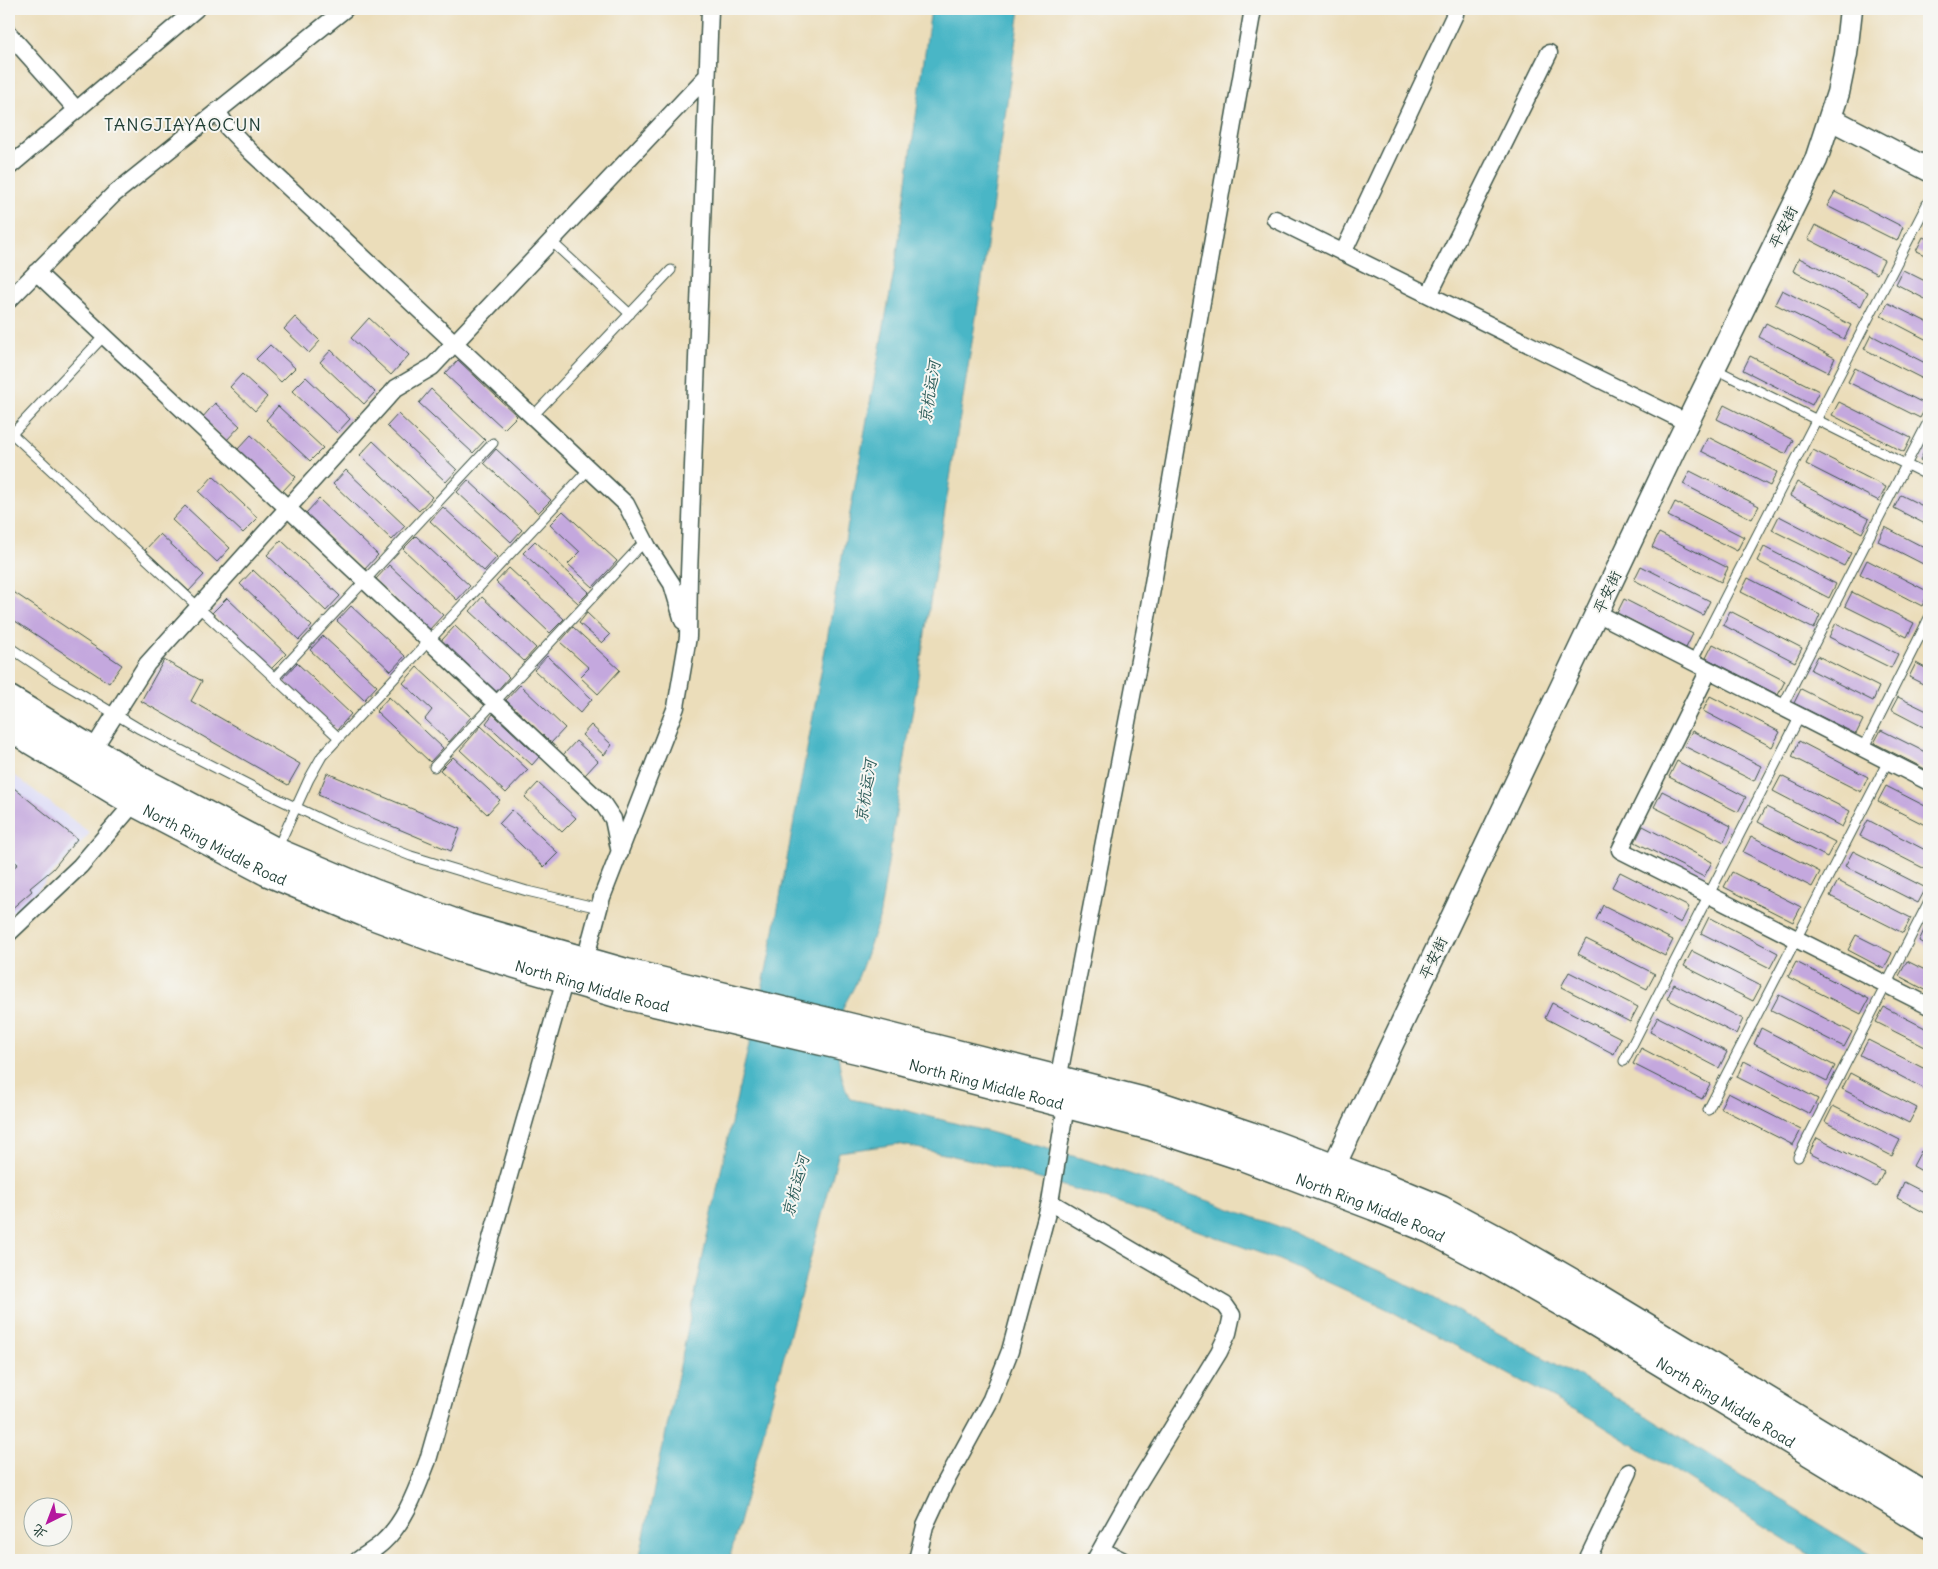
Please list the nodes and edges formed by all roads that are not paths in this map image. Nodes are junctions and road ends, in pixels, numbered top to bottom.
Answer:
1 (196, 9) edge
2 (344, 9) edge
3 (710, 9) edge
4 (1254, 9) edge
5 (1851, 9) edge
6 (1454, 14) dead end
7 (9, 34) edge
8 (1549, 53) dead end
9 (706, 77) junction
10 (76, 110) junction
11 (217, 111) junction
12 (1831, 119) junction
13 (9, 167) edge
14 (1929, 170) edge
15 (1929, 200) edge
16 (1275, 219) dead end
17 (551, 242) junction
18 (1342, 252) junction
19 (671, 270) dead end
20 (36, 272) junction
21 (1429, 295) junction
22 (9, 300) edge
23 (630, 314) junction
24 (104, 336) junction
25 (455, 343) junction
26 (1714, 368) junction
27 (533, 416) junction
28 (1816, 420) junction
29 (1929, 420) edge
30 (1688, 422) junction
31 (10, 434) edge
32 (493, 442) dead end
33 (1906, 465) junction
34 (589, 469) junction
35 (1929, 476) edge
36 (288, 508) junction
37 (645, 541) junction
38 (365, 580) junction
39 (198, 608) junction
40 (1597, 613) junction
41 (1929, 618) edge
42 (688, 637) junction
43 (429, 640) junction
44 (9, 647) edge
45 (1692, 662) junction
46 (1709, 670) junction
47 (274, 678) junction
48 (9, 699) edge
49 (495, 702) junction
50 (1782, 707) junction
51 (115, 714) junction
52 (1800, 716) junction
53 (9, 726) edge
54 (338, 738) junction
55 (1863, 749) junction
56 (92, 751) junction
57 (1888, 761) junction
58 (434, 767) dead end
59 (1929, 782) edge
60 (134, 803) junction
61 (296, 808) junction
62 (276, 851) junction
63 (620, 853) junction
64 (1709, 894) junction
65 (1929, 901) edge
66 (599, 908) junction
67 (9, 933) edge
68 (1796, 939) junction
69 (585, 960) junction
70 (565, 979) junction
71 (1886, 984) junction
72 (1929, 1006) edge
73 (725, 1007) junction
74 (869, 1042) junction
75 (1624, 1062) dead end
76 (1058, 1080) junction
77 (1066, 1106) junction
78 (1708, 1110) dead end
79 (1798, 1157) dead end
80 (1334, 1166) junction
81 (1050, 1202) junction
82 (1629, 1472) dead end
83 (1929, 1498) edge
84 (1929, 1525) edge
85 (1098, 1555) edge
86 (358, 1560) edge
87 (917, 1560) edge
88 (1122, 1560) edge
89 (1587, 1560) edge

1 - 10 street
2 - 11 street
3 - 9 street
4 - 76 street
5 - 12 street, 平安街
6 - 18 street
7 - 10 street
8 - 21 street
9 - 17 street
9 - 42 street
10 - 13 street
11 - 20 street
11 - 25 street
12 - 14 street
12 - 26 street, 平安街
15 - 28 lane
16 - 18 street
17 - 23 lane
17 - 25 street
18 - 21 street
19 - 23 lane
20 - 22 street
20 - 24 street
21 - 30 street
23 - 27 lane
24 - 31 lane
24 - 36 street
25 - 27 street
25 - 36 street
26 - 28 lane
26 - 30 street, 平安街
27 - 34 street
28 - 33 lane
28 - 45 lane
29 - 33 lane
30 - 40 street, 平安街
31 - 39 lane
32 - 38 lane
33 - 35 lane
33 - 50 lane
34 - 37 street
34 - 43 lane
36 - 38 street
36 - 39 street
37 - 42 street
37 - 49 lane
38 - 43 street
38 - 47 lane
39 - 47 lane
39 - 51 street
40 - 45 street
40 - 80 street, 平安街
41 - 55 lane
42 - 63 street
43 - 49 street
43 - 54 lane
44 - 51 lane
45 - 46 street
46 - 50 street
46 - 64 street
47 - 54 lane
48 - 56 main road, North Ring Middle Road
49 - 58 lane
49 - 63 street
50 - 52 street
51 - 56 street
51 - 61 lane
52 - 55 street
52 - 64 lane
53 - 60 main road, North Ring Middle Road
54 - 61 lane
55 - 57 street
56 - 62 main road, North Ring Middle Road
57 - 59 street
57 - 68 lane
60 - 67 street
60 - 70 main road, North Ring Middle Road
61 - 62 lane
61 - 66 lane
62 - 69 main road, North Ring Middle Road
63 - 66 street
64 - 68 street
64 - 75 lane
65 - 71 lane
66 - 69 street
68 - 71 street
68 - 78 lane
69 - 73 main road, North Ring Middle Road
70 - 73 main road, North Ring Middle Road
70 - 86 street
71 - 72 street
71 - 79 lane
73 - 74 main road, North Ring Middle Road
74 - 76 main road, North Ring Middle Road
74 - 77 main road, North Ring Middle Road
76 - 80 main road, North Ring Middle Road
77 - 81 street
77 - 84 main road, North Ring Middle Road
80 - 83 main road, North Ring Middle Road
81 - 85 street
81 - 87 street
82 - 89 street
85 - 88 street

